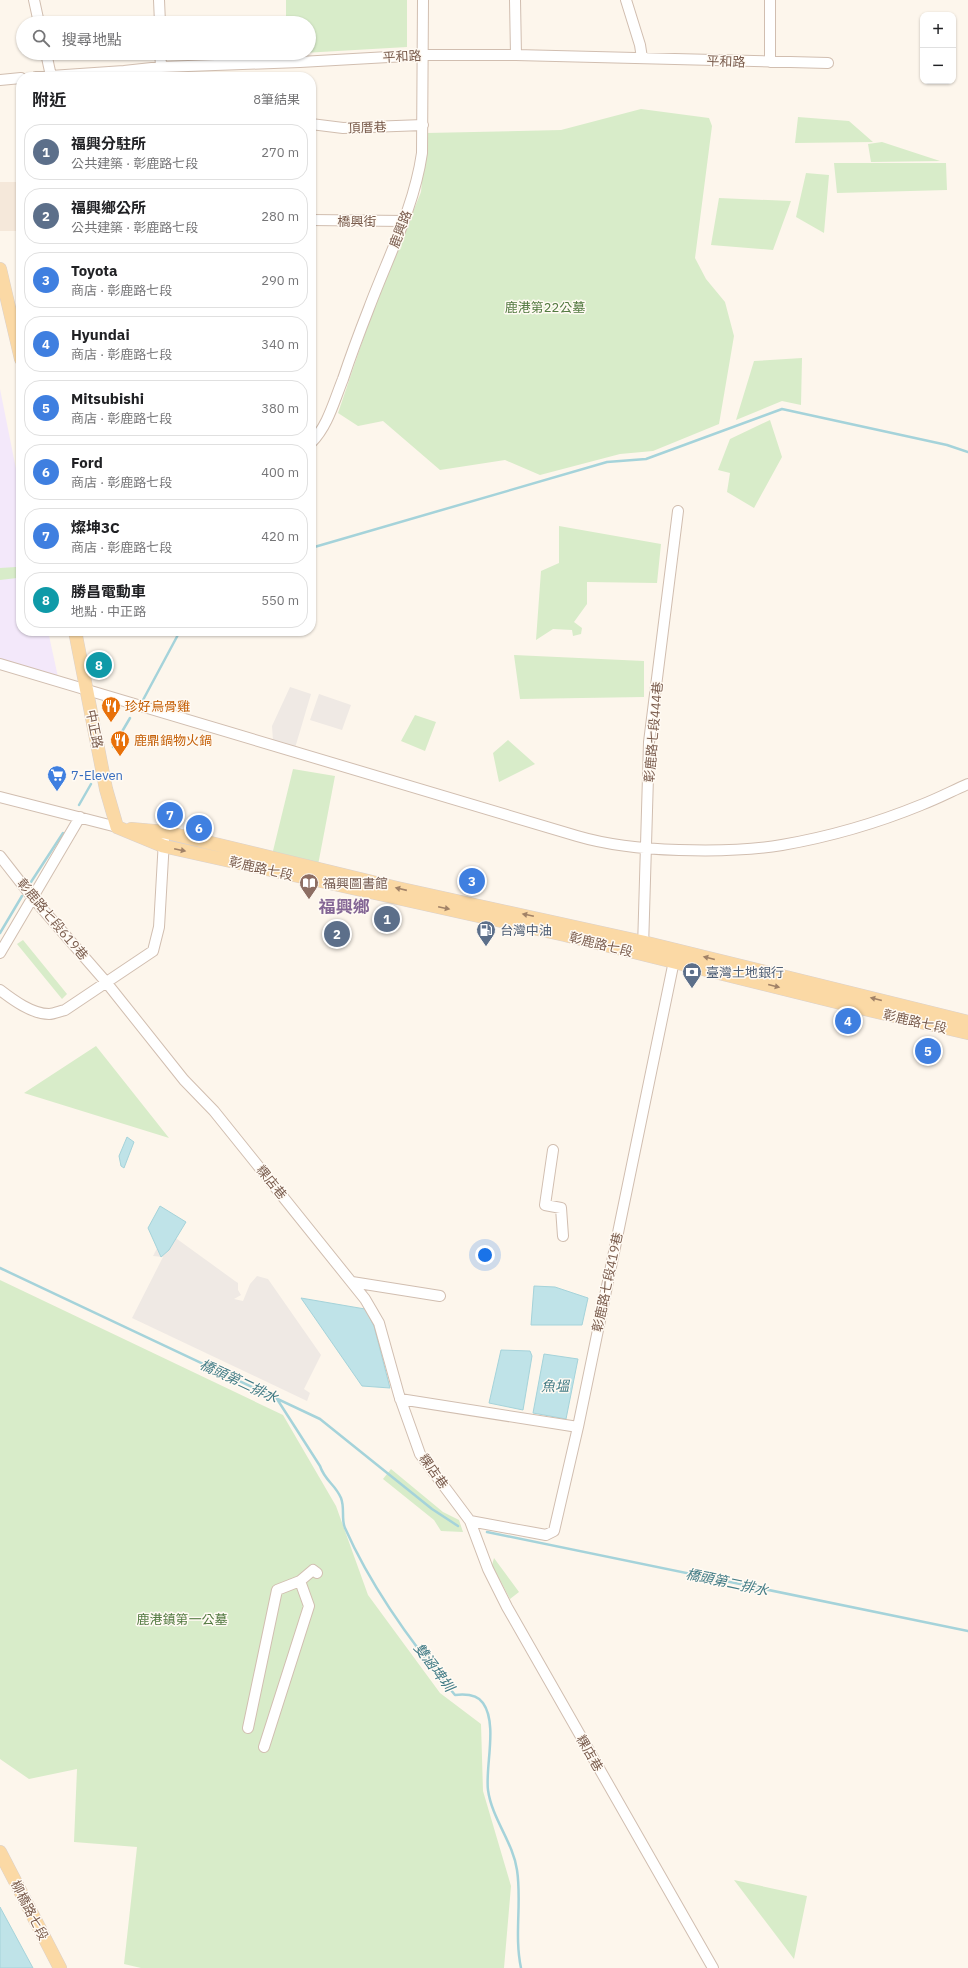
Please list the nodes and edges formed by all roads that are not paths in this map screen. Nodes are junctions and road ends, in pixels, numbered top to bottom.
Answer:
1 (34, 0) edge
2 (159, 0) edge
3 (423, 0) edge
4 (515, 0) edge
5 (626, 0) edge
6 (770, 0) edge
7 (37, 16) edge
8 (160, 16) edge
9 (424, 55) junction
10 (516, 55) junction
11 (642, 58) junction
12 (48, 60) edge
13 (160, 60) edge
14 (770, 62) junction
15 (828, 63) dead end
16 (50, 72) edge
17 (161, 72) edge
18 (16, 78) edge
19 (0, 80) edge
20 (316, 125) edge
21 (423, 125) junction
22 (316, 220) edge
23 (404, 221) junction
24 (0, 269) edge
25 (16, 338) edge
26 (316, 438) edge
27 (678, 510) dead end
28 (76, 636) edge
29 (0, 664) edge
30 (87, 690) junction
31 (968, 784) edge
32 (0, 797) edge
33 (80, 817) junction
34 (117, 827) junction
35 (165, 832) junction
36 (163, 846) junction
37 (647, 849) junction
38 (0, 856) edge
39 (32, 897) junction
40 (643, 948) junction
41 (0, 954) edge
42 (675, 956) junction
43 (106, 982) junction
44 (0, 990) edge
45 (968, 1022) edge
46 (968, 1033) edge
47 (553, 1150) dead end
48 (563, 1236) dead end
49 (352, 1282) junction
50 (440, 1296) dead end
51 (400, 1399) junction
52 (578, 1427) junction
53 (470, 1521) junction
54 (313, 1570) dead end
55 (300, 1581) junction
56 (248, 1728) dead end
57 (264, 1747) dead end
58 (0, 1852) edge
59 (60, 1968) edge
60 (713, 1968) edge

1 - 7 street
2 - 8 street
3 - 9 street, 鹿興路
4 - 10 street
5 - 11 street
6 - 14 street
9 - 10 street, 平和路
9 - 17 street, 平和路
9 - 21 street, 鹿興路
10 - 11 street, 平和路
11 - 14 street, 平和路
12 - 16 street
13 - 17 street
14 - 15 street, 平和路
18 - 19 street
20 - 21 street, 頂厝巷
21 - 23 street, 鹿興路
22 - 23 street, 橋興街
23 - 26 street, 鹿興路
24 - 25 main road
27 - 37 street, 彰鹿路七段444巷
28 - 30 main road, 中正路
29 - 30 street
30 - 34 main road, 中正路
30 - 37 street
31 - 37 street
32 - 33 street, 彰鹿路七段
33 - 34 street, 彰鹿路七段
33 - 39 street
34 - 35 main road, 彰鹿路七段
34 - 36 main road, 彰鹿路七段
35 - 36 street
40 -> 35 main road, 彰鹿路七段
36 -> 40 main road, 彰鹿路七段
36 - 43 street
37 - 40 street, 彰鹿路七段444巷
38 - 39 street, 彰鹿路七段619巷
39 - 41 street
39 - 43 street, 彰鹿路七段619巷
40 - 42 main road, 彰鹿路七段
45 -> 42 main road, 彰鹿路七段
42 -> 46 main road, 彰鹿路七段
42 - 52 street, 彰鹿路七段419巷
43 - 44 street
43 - 49 street, 粿店巷
47 - 48 street
49 - 50 street
49 - 51 street, 粿店巷
51 - 52 street
51 - 53 street, 粿店巷
52 - 53 street, 彰鹿路七段419巷
53 - 60 street, 粿店巷
54 - 55 street
55 - 56 street
55 - 57 street
58 - 59 main road, 柳橋路七段

